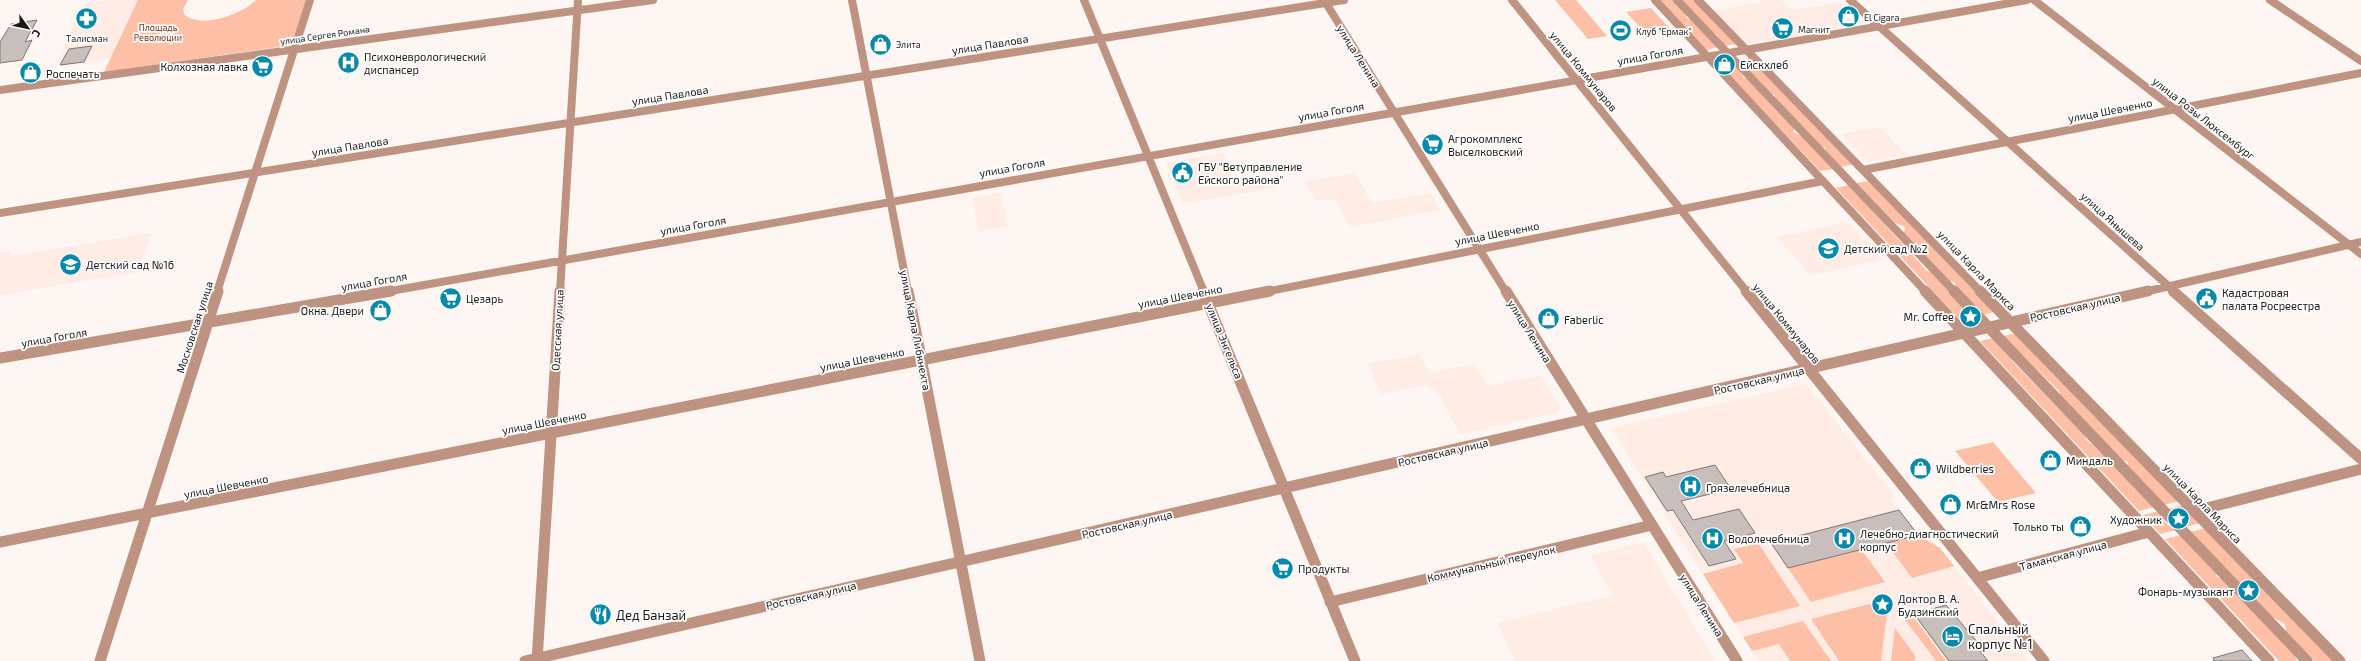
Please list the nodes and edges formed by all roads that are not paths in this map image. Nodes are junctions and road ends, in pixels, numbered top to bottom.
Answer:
1 (310, 0) edge
2 (578, 0) edge
3 (653, 0) edge
4 (852, 0) edge
5 (1084, 0) edge
6 (1344, 0) edge
7 (1512, 0) edge
8 (1655, 0) edge
9 (1677, 0) edge
10 (1698, 0) edge
11 (1850, 0) edge
12 (2027, 0) edge
13 (2034, 0) edge
14 (2270, 0) edge
15 (1325, 1) edge
16 (577, 11) junction
17 (1879, 26) junction
18 (1100, 38) junction
19 (294, 50) junction
20 (1746, 50) junction
21 (1728, 53) junction
22 (1707, 57) junction
23 (2361, 61) edge
24 (2361, 73) edge
25 (866, 75) junction
26 (1576, 80) junction
27 (0, 90) edge
28 (2174, 109) junction
29 (1394, 112) junction
30 (570, 122) junction
31 (2008, 142) junction
32 (1148, 156) junction
33 (1863, 170) junction
34 (255, 173) junction
35 (1823, 180) junction
36 (891, 201) junction
37 (1679, 208) junction
38 (0, 213) edge
39 (2361, 242) edge
40 (2349, 245) junction
41 (1479, 249) junction
42 (2361, 254) edge
43 (562, 261) junction
44 (2168, 286) junction
45 (1208, 303) junction
46 (208, 322) junction
47 (2011, 322) junction
48 (1989, 327) junction
49 (1964, 333) junction
50 (0, 358) edge
51 (921, 359) junction
52 (1808, 368) junction
53 (1586, 419) junction
54 (551, 433) junction
55 (2361, 459) edge
56 (2361, 469) edge
57 (1285, 488) junction
58 (2195, 511) junction
59 (147, 514) junction
60 (1652, 525) junction
61 (2149, 532) junction
62 (0, 542) edge
63 (961, 562) junction
64 (1977, 578) junction
65 (1330, 602) junction
66 (533, 660) edge
67 (100, 661) edge
68 (980, 661) edge
69 (1355, 661) edge
70 (1737, 661) edge
71 (2044, 661) edge
72 (2269, 661) edge
73 (2307, 661) edge
74 (2340, 661) edge

1 - 19 street, Московская улица
2 - 16 street, Одесская улица
3 - 16 street, улица Сергея Романа
4 - 25 street, улица Карла Либкнехта
5 - 18 street, улица Энгельса
6 - 15 street, улица Павлова
7 - 26 street, улица Коммунаров
8 - 22 street
9 - 21 street
10 - 20 street, улица Карла Маркса
11 - 17 street, улица Янышева
12 - 17 street, улица Гоголя
13 - 28 street, улица Розы Люксембург
14 - 23 street
15 - 18 street, улица Павлова
15 - 29 street, улица Ленина
16 - 19 street, улица Сергея Романа
16 - 30 street, Одесская улица
17 - 20 street, улица Гоголя
17 - 31 street, улица Янышева
18 - 25 street, улица Павлова
18 - 32 street, улица Энгельса
19 - 27 street, улица Сергея Романа
19 - 34 street, Московская улица
20 - 21 street, улица Гоголя
20 - 33 street, улица Карла Маркса
21 - 22 street, улица Гоголя
21 - 48 street
22 - 26 street, улица Гоголя
22 - 35 street
24 - 28 street, улица Шевченко
25 - 30 street, улица Павлова
25 - 36 street, улица Карла Либкнехта
26 - 29 street, улица Гоголя
26 - 37 street, улица Коммунаров
28 - 31 street, улица Шевченко
28 - 40 street, улица Розы Люксембург
29 - 32 street, улица Гоголя
29 - 41 street, улица Ленина
30 - 34 street, улица Павлова
30 - 43 street, Одесская улица
31 - 33 street, улица Шевченко
31 - 44 street, улица Янышева
32 - 36 street, улица Гоголя
32 - 45 street, улица Энгельса
33 - 47 street, улица Карла Маркса
34 - 38 street, улица Павлова
34 - 46 street, Московская улица
35 - 37 street, улица Шевченко
35 - 49 street
36 - 43 street, улица Гоголя
36 - 51 street, улица Карла Либкнехта
37 - 41 street, улица Шевченко
37 - 52 street, улица Коммунаров
39 - 40 street, Ростовская улица
40 - 42 street, улица Розы Люксембург
40 - 44 street, Ростовская улица
41 - 45 street, улица Шевченко
41 - 53 street, улица Ленина
43 - 46 street, улица Гоголя
43 - 54 street, Одесская улица
44 - 47 street, Ростовская улица
44 - 55 street, улица Янышева
45 - 51 street, улица Шевченко
45 - 57 street, улица Энгельса
46 - 50 street, улица Гоголя
46 - 59 street, Московская улица
47 - 48 street, Ростовская улица
47 - 58 street, улица Карла Маркса
48 - 49 street, Ростовская улица
48 - 73 street
49 - 52 street, Ростовская улица
49 - 61 street
51 - 54 street, улица Шевченко
51 - 63 street, улица Карла Либкнехта
52 - 53 street, Ростовская улица
52 - 64 street, улица Коммунаров
53 - 57 street, Ростовская улица
53 - 60 street, улица Ленина
54 - 59 street, улица Шевченко
54 - 66 street, Одесская улица
56 - 58 street
57 - 63 street, Ростовская улица
57 - 65 street, улица Энгельса
58 - 74 street, улица Карла Маркса
59 - 62 street, улица Шевченко
59 - 67 street, Московская улица
60 - 65 street, Коммунальный переулок
60 - 70 street, улица Ленина
61 - 64 street, Таманская улица
61 - 72 street
63 - 66 street, Ростовская улица
63 - 68 street, улица Карла Либкнехта
64 - 71 street, улица Коммунаров
65 - 69 street, улица Энгельса

